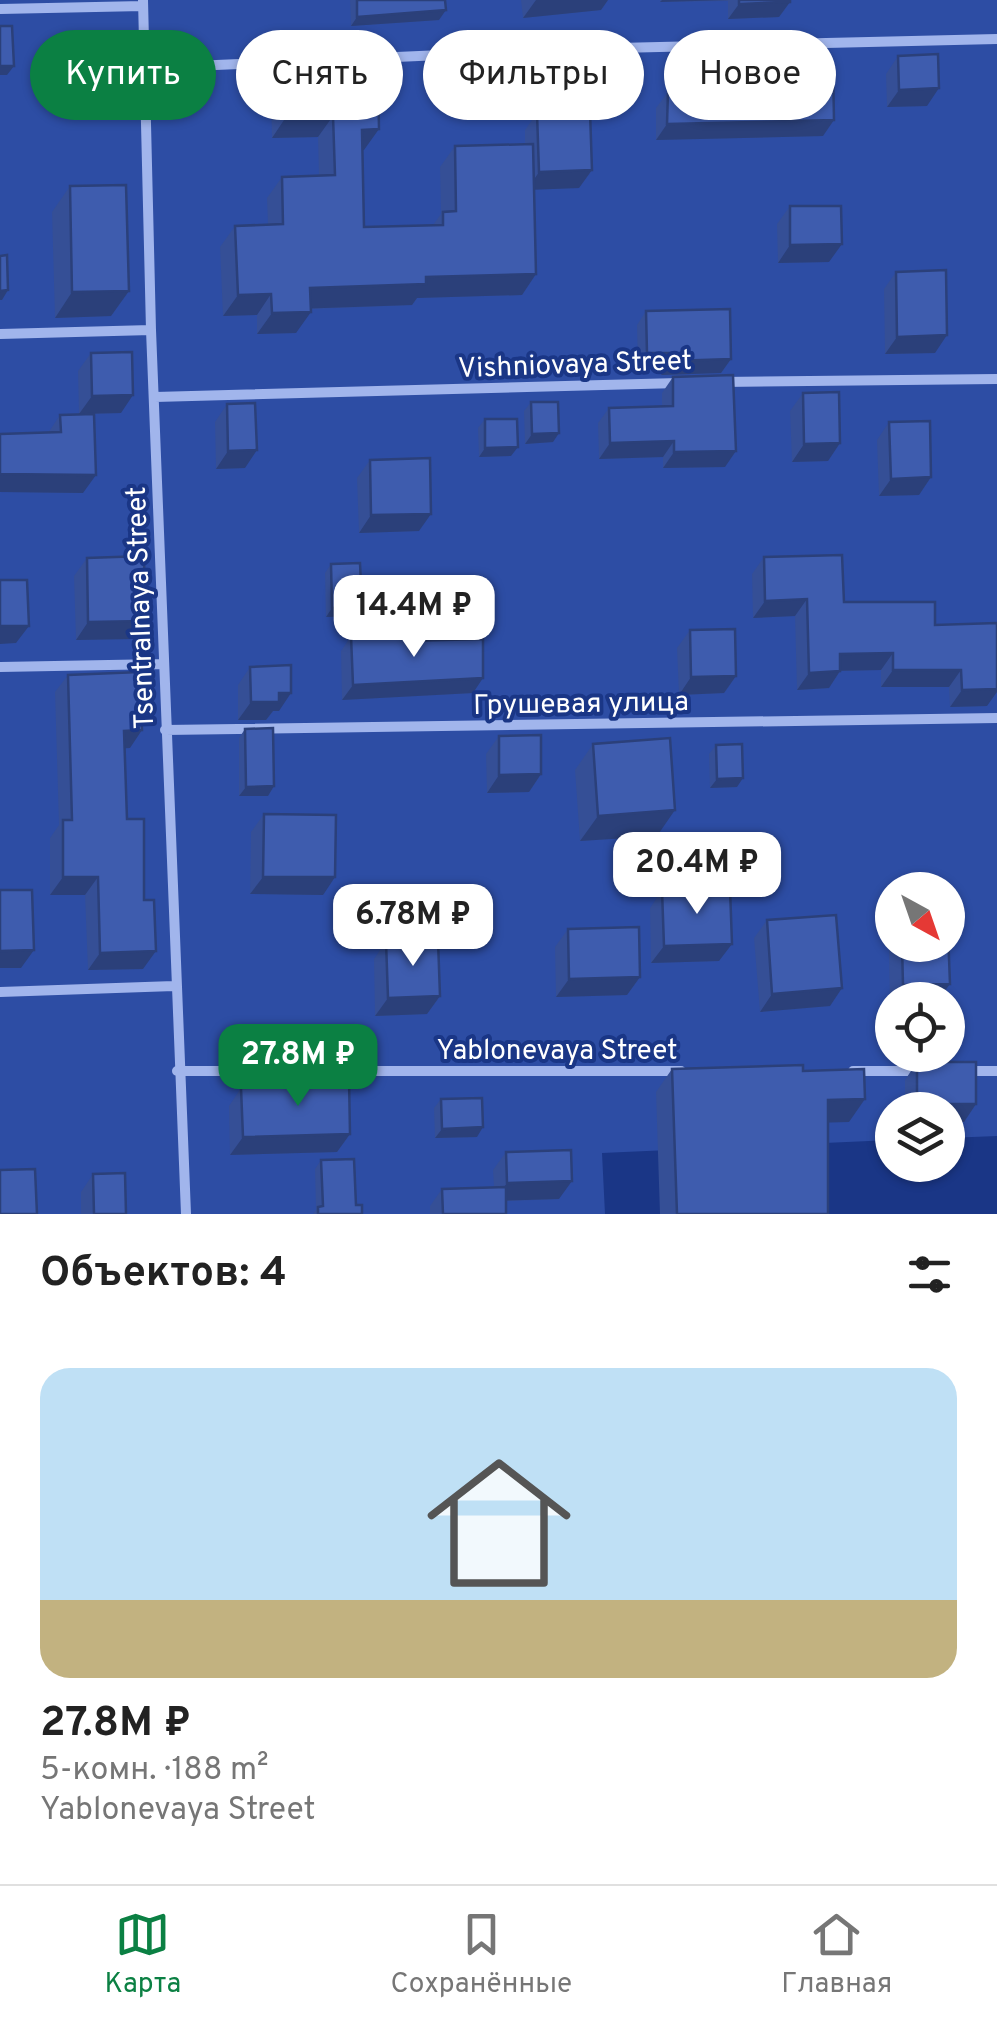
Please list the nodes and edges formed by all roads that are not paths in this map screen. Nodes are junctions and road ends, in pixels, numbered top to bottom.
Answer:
1 (143, 3) edge
2 (0, 9) edge
3 (145, 30) edge
4 (997, 39) edge
5 (216, 65) edge
6 (149, 120) edge
7 (151, 330) junction
8 (0, 334) edge
9 (997, 379) edge
10 (708, 382) edge
11 (688, 383) edge
12 (155, 398) junction
13 (164, 664) junction
14 (0, 666) edge
15 (997, 718) edge
16 (165, 730) junction
17 (174, 986) junction
18 (0, 992) edge
19 (178, 1071) junction
20 (697, 1071) edge
21 (837, 1071) edge
22 (875, 1071) edge
23 (965, 1071) edge
24 (997, 1071) edge
25 (186, 1214) edge

1 - 2 street
1 - 3 street, Tsentralnaya Street
4 - 5 street
6 - 7 street, Tsentralnaya Street
7 - 8 street
7 - 12 street, Tsentralnaya Street
9 - 10 street, Vishniovaya Street
11 - 12 street, Vishniovaya Street
12 - 13 street, Tsentralnaya Street
13 - 14 street
13 - 16 street, Tsentralnaya Street
15 - 16 street, Грушевая улица
16 - 17 street, Tsentralnaya Street
17 - 18 street
17 - 19 street, Tsentralnaya Street
19 - 20 street, Yablonevaya Street
19 - 25 street, Tsentralnaya Street
21 - 22 street
23 - 24 street

